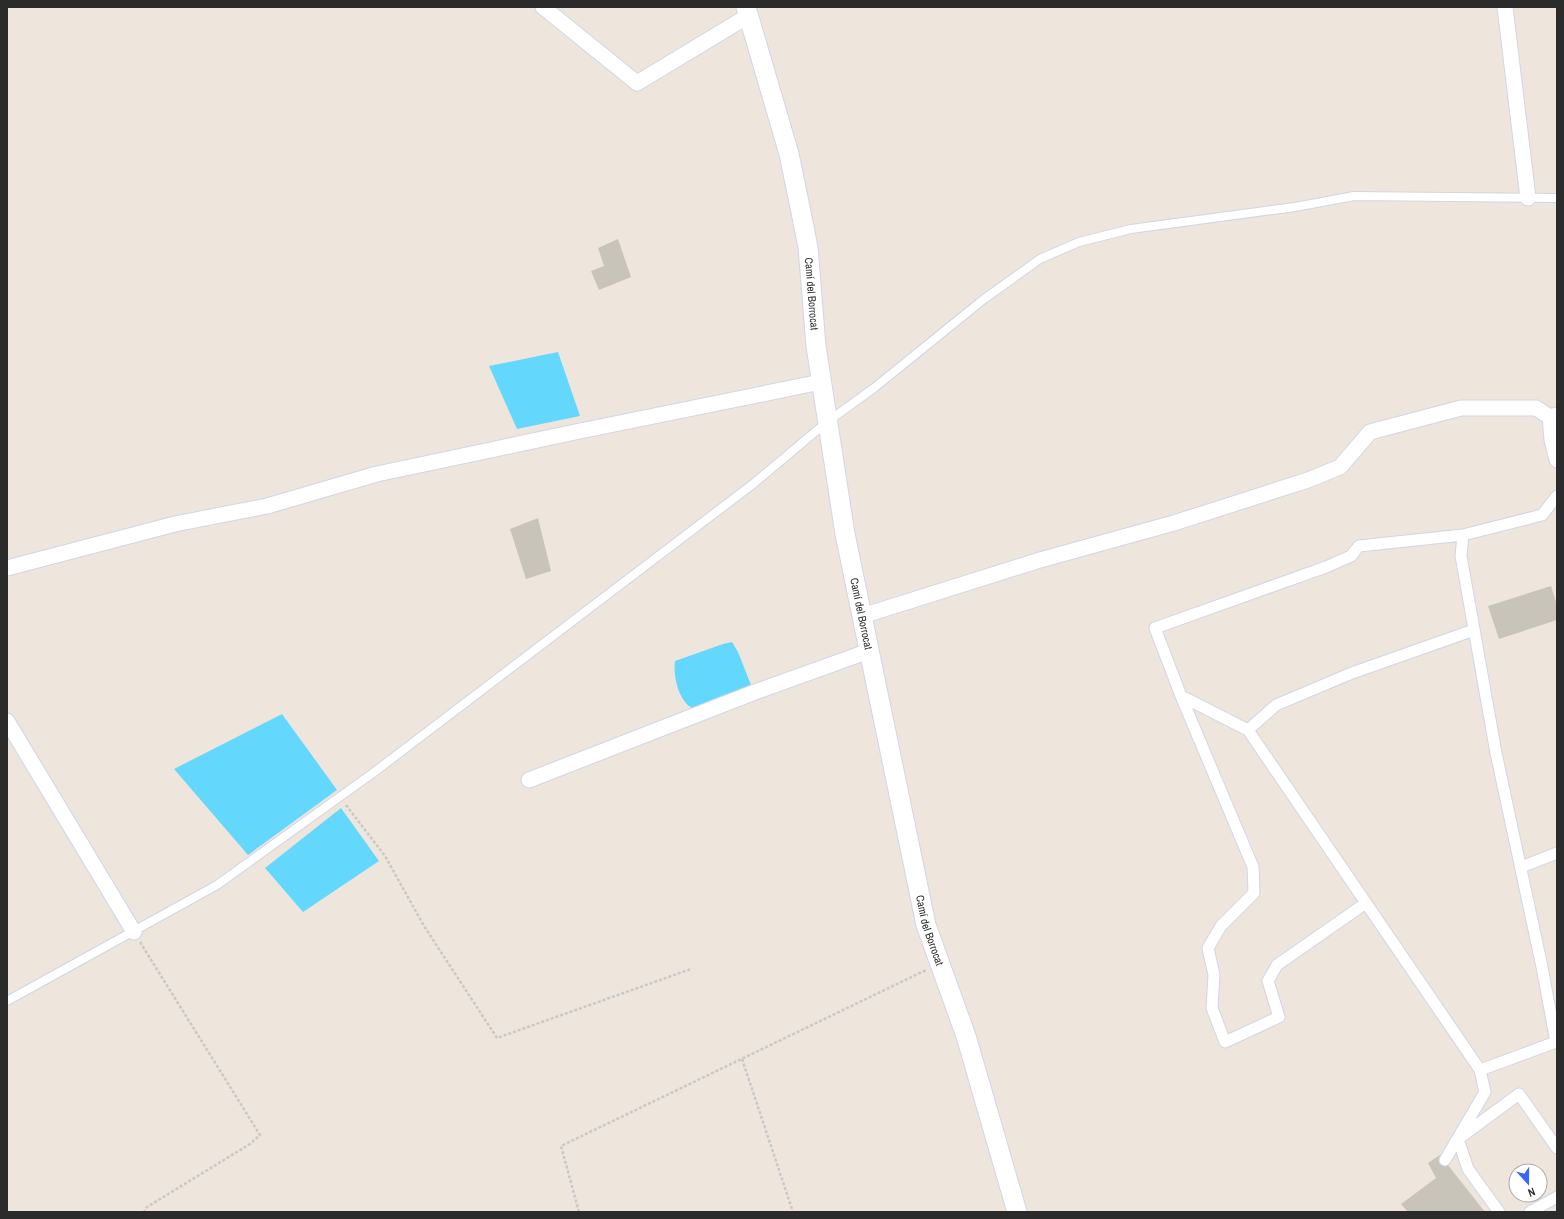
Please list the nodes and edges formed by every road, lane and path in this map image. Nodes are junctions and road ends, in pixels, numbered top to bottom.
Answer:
1 (543, 7) edge
2 (1505, 7) edge
3 (747, 12) edge
4 (1528, 198) junction
5 (1557, 198) edge
6 (821, 382) junction
7 (1554, 416) edge
8 (827, 422) junction
9 (1557, 460) edge
10 (1557, 496) edge
11 (1463, 535) junction
12 (7, 568) edge
13 (862, 616) junction
14 (1474, 630) junction
15 (869, 651) junction
16 (1181, 696) junction
17 (7, 721) edge
18 (1248, 730) junction
19 (529, 780) dead end
20 (340, 797) junction
21 (1557, 853) edge
22 (1521, 867) junction
23 (1366, 903) junction
24 (134, 932) junction
25 (939, 964) junction
26 (691, 969) dead end
27 (7, 1001) edge
28 (1556, 1041) edge
29 (742, 1059) junction
30 (1480, 1070) junction
31 (1458, 1139) junction
32 (1557, 1148) edge
33 (1445, 1160) dead end
34 (1557, 1197) edge
35 (144, 1212) edge
36 (579, 1212) edge
37 (793, 1212) edge
38 (1017, 1212) edge
39 (1499, 1212) edge
40 (1530, 1212) edge

1 - 3 street
2 - 4 street
3 - 6 street, Camí del Borrocat
4 - 5 lane
4 - 8 lane
6 - 8 street, Camí del Borrocat
6 - 12 street
7 - 9 street
7 - 13 street
8 - 13 street, Camí del Borrocat
8 - 20 lane
10 - 11 street
11 - 14 street
11 - 16 street
13 - 15 street, Camí del Borrocat
14 - 18 street
14 - 22 street
15 - 19 street
15 - 25 street, Camí del Borrocat
16 - 18 street
16 - 23 street
17 - 24 street
18 - 23 street
20 - 24 lane
20 - 26 path
21 - 22 street
22 - 28 street
23 - 30 street
24 - 27 lane
24 - 35 path
25 - 29 path
25 - 38 street, Camí del Borrocat
28 - 30 street
29 - 36 path
29 - 37 path
30 - 31 street
31 - 32 street
31 - 33 street
31 - 39 street
34 - 40 street

